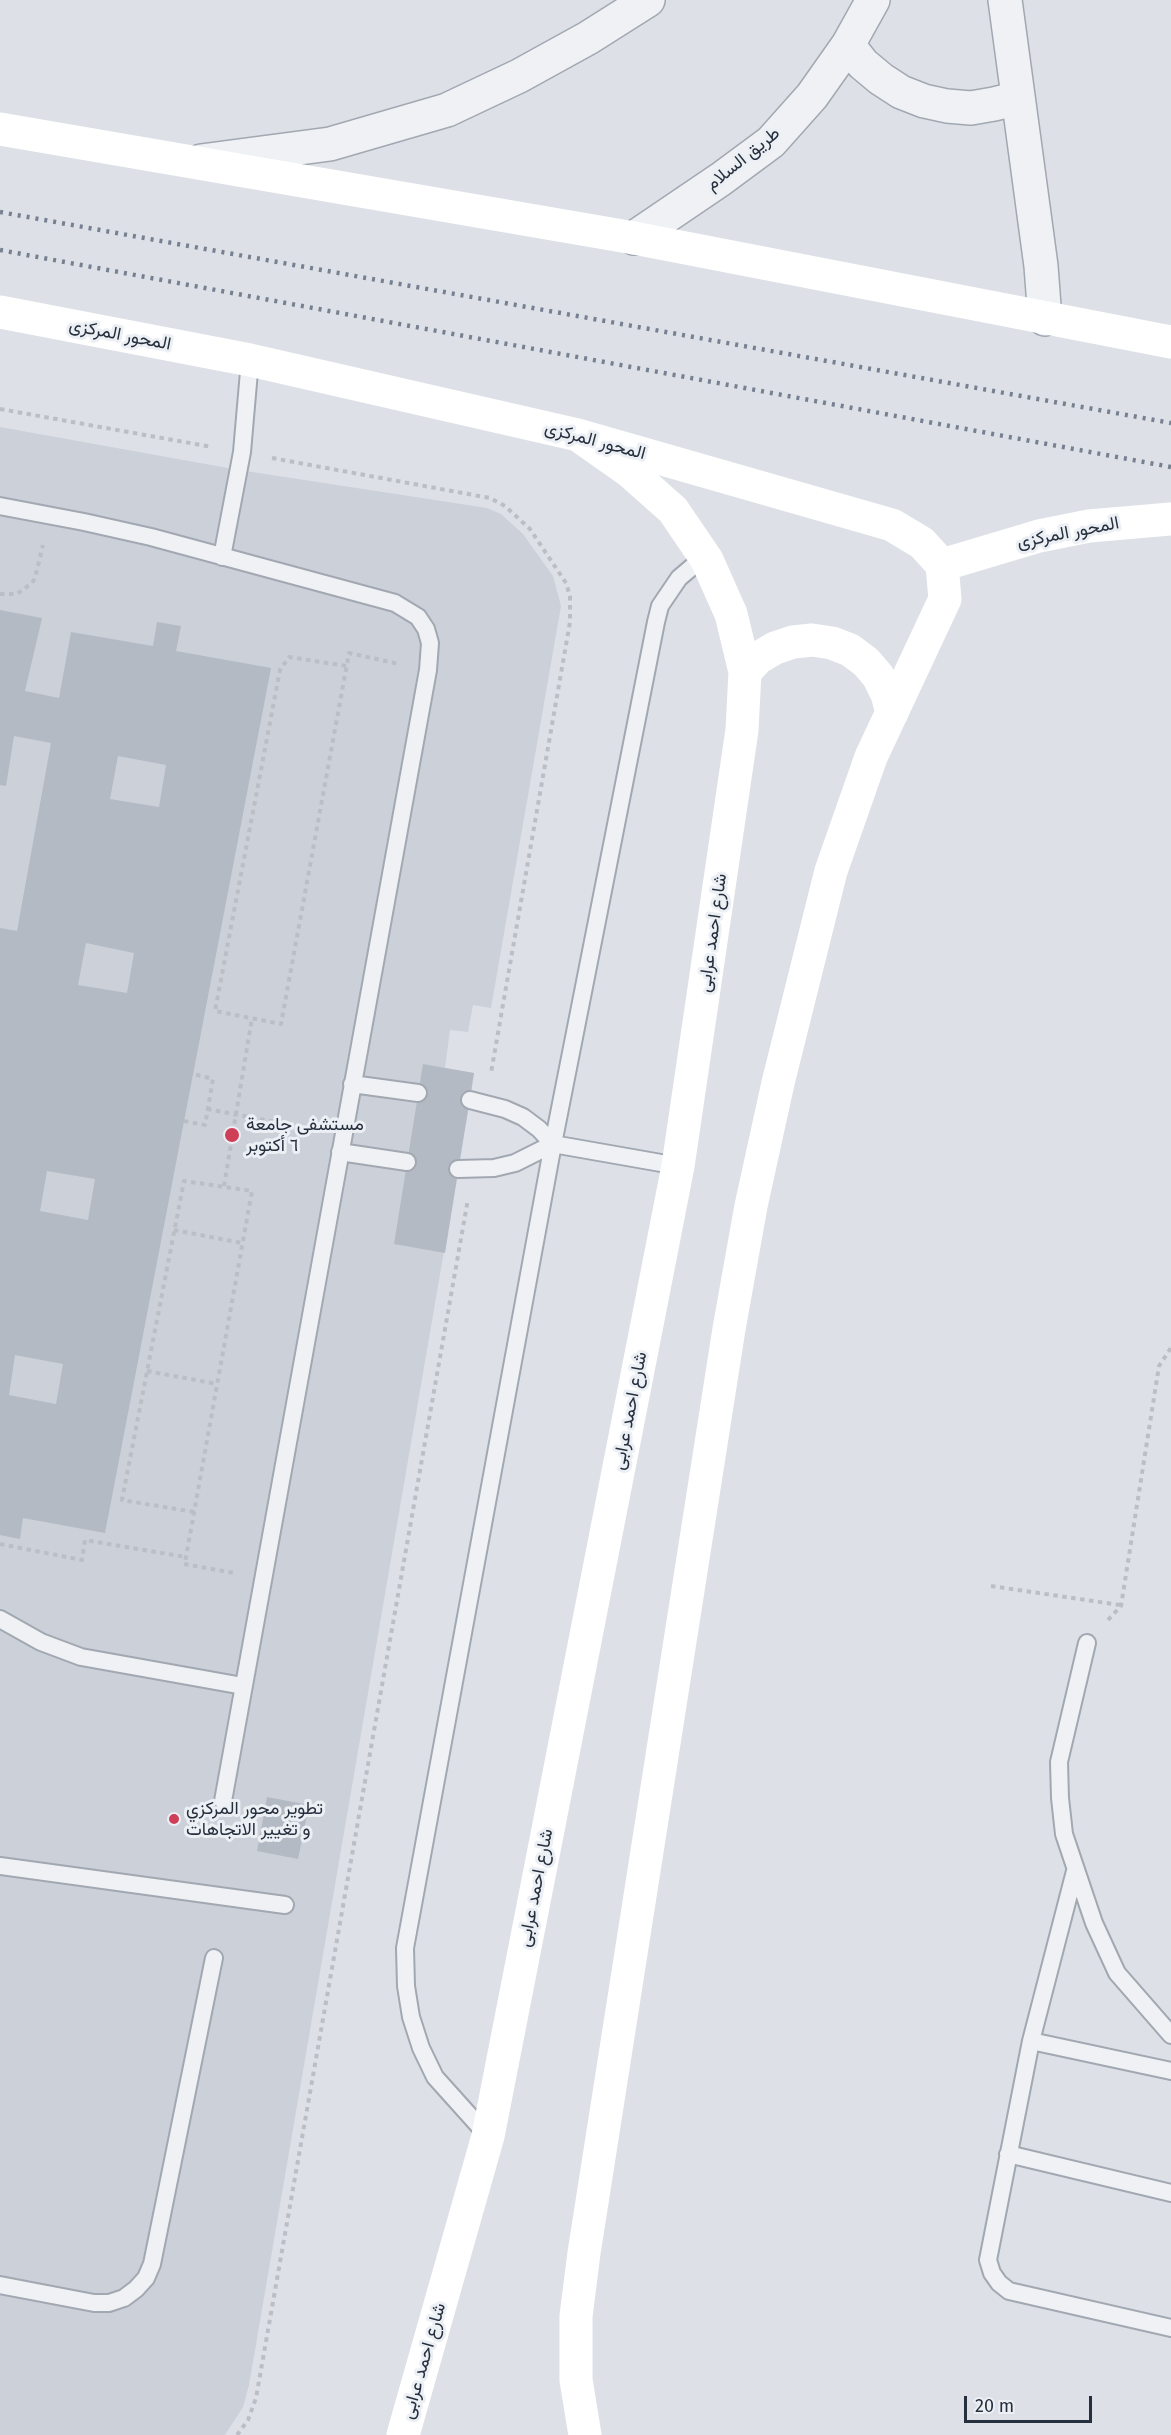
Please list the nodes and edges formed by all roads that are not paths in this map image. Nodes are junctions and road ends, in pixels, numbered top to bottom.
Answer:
1 (648, 0) edge
2 (873, 0) edge
3 (1005, 0) edge
4 (848, 45) junction
5 (1018, 98) junction
6 (0, 129) edge
7 (186, 162) junction
8 (634, 238) junction
9 (0, 312) edge
10 (1046, 319) junction
11 (1171, 342) edge
12 (249, 360) junction
13 (578, 435) junction
14 (0, 506) edge
15 (1171, 519) edge
16 (222, 556) junction
17 (707, 560) junction
18 (942, 565) junction
19 (745, 672) junction
20 (892, 713) junction
21 (352, 1084) junction
22 (418, 1093) dead end
23 (470, 1101) dead end
24 (342, 1144) junction
25 (553, 1144) junction
26 (407, 1162) dead end
27 (678, 1166) junction
28 (466, 1169) road end
29 (0, 1619) edge
30 (1087, 1643) road end
31 (243, 1686) junction
32 (223, 1801) dead end
33 (0, 1866) edge
34 (1075, 1871) junction
35 (285, 1905) dead end
36 (214, 1958) dead end
37 (1171, 2035) edge
38 (1031, 2041) junction
39 (1171, 2071) edge
40 (488, 2136) junction
41 (1008, 2154) junction
42 (1171, 2193) edge
43 (0, 2285) edge
44 (1171, 2328) edge
45 (403, 2435) edge
46 (585, 2435) edge

1 - 7 street
2 - 4 street, طريق السلام
3 - 5 street
4 - 5 street
4 - 8 street, طريق السلام
5 - 10 street
6 - 7 main road
7 - 8 main road
8 - 10 main road
9 - 12 main road, المحور المركزى
10 - 11 main road
12 - 13 main road, المحور المركزى
12 - 16 lane
13 - 17 main road, شارع احمد عرابى
13 - 18 main road, المحور المركزى
14 - 16 lane
15 - 18 main road, المحور المركزى
16 - 21 lane
17 - 19 main road, شارع احمد عرابى
17 - 25 lane
18 - 20 main road
19 - 20 main road
19 - 27 main road, شارع احمد عرابى
20 - 46 main road
21 - 22 lane
21 - 24 lane
23 - 25 lane
24 - 26 lane
24 - 31 lane
25 - 27 lane
25 - 28 lane
25 - 40 lane
27 - 40 main road, شارع احمد عرابى
29 - 31 lane
30 - 34 lane
31 - 32 lane
33 - 35 lane
34 - 37 lane
34 - 38 lane
36 - 43 lane
38 - 39 lane
38 - 41 lane
40 - 45 main road, شارع احمد عرابى
41 - 42 lane
41 - 44 lane

